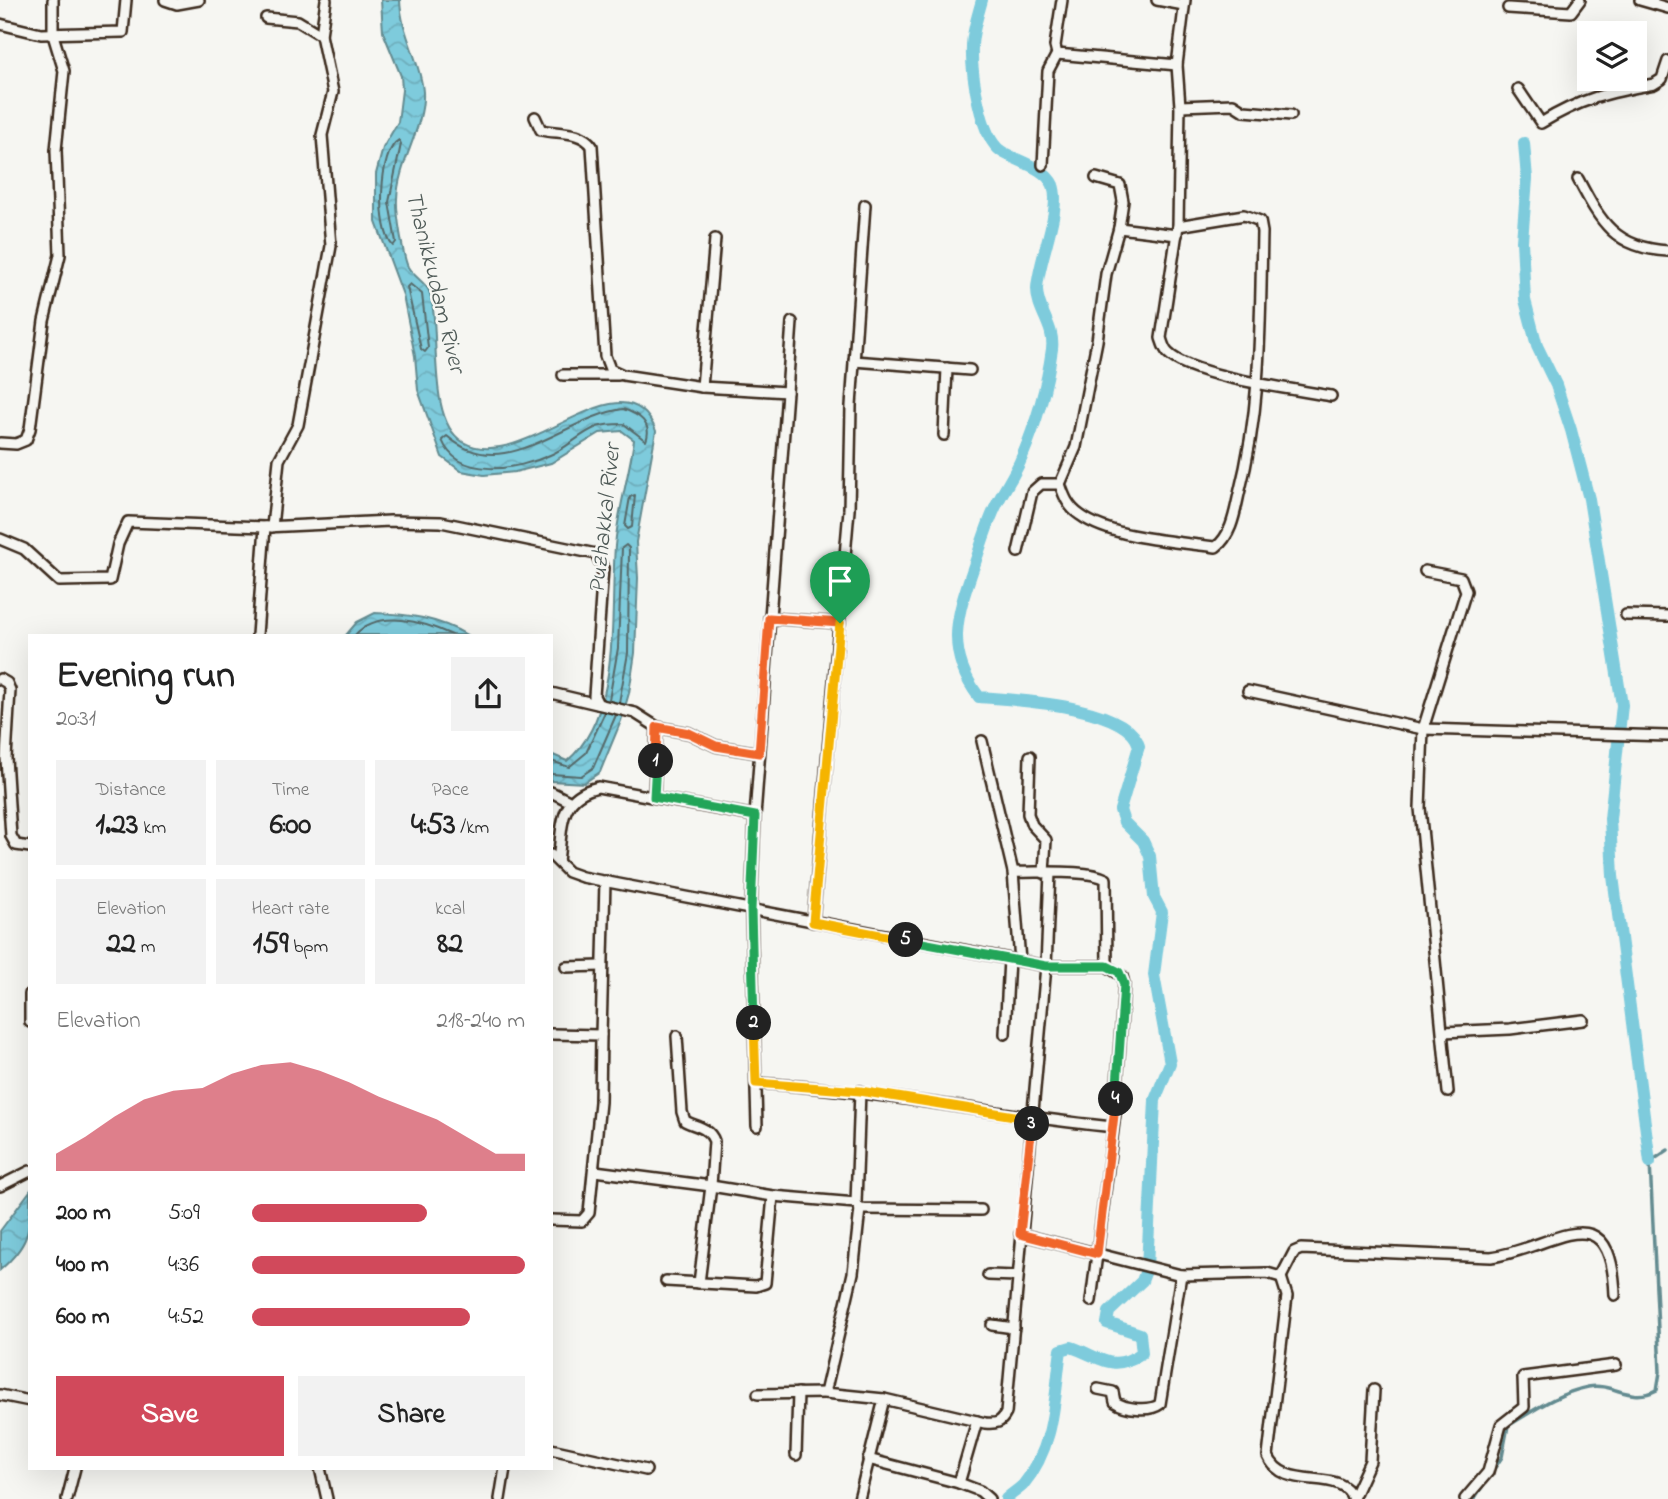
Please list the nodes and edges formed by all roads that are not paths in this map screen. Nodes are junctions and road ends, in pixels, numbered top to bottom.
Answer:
1 (53, 0) edge
2 (126, 0) edge
3 (165, 0) edge
4 (199, 0) edge
5 (326, 0) edge
6 (1062, 0) edge
7 (1157, 0) edge
8 (1580, 0) edge
9 (1640, 0) edge
10 (1185, 3) edge
11 (1508, 8) dead end
12 (1668, 8) edge
13 (266, 18) dead end
14 (0, 24) edge
15 (52, 35) junction
16 (321, 35) junction
17 (1057, 54) junction
18 (1177, 65) junction
19 (1668, 69) edge
20 (1518, 89) dead end
21 (1181, 106) junction
22 (1291, 116) dead end
23 (535, 117) dead end
24 (1043, 165) dead end
25 (1096, 177) dead end
26 (1578, 179) dead end
27 (865, 205) dead end
28 (1119, 228) junction
29 (1177, 230) junction
30 (715, 239) dead end
31 (1668, 251) edge
32 (792, 322) dead end
33 (854, 361) junction
34 (947, 368) junction
35 (970, 370) dead end
36 (563, 375) dead end
37 (623, 375) junction
38 (1257, 382) junction
39 (702, 387) junction
40 (786, 392) junction
41 (1331, 396) dead end
42 (944, 435) dead end
43 (0, 443) edge
44 (1060, 484) junction
45 (269, 527) junction
46 (0, 539) edge
47 (1018, 552) dead end
48 (1425, 571) dead end
49 (1626, 615) dead end
50 (1668, 616) edge
51 (769, 618) junction
52 (840, 623) junction
53 (257, 634) edge
54 (0, 678) edge
55 (1248, 691) dead end
56 (553, 694) edge
57 (598, 704) junction
58 (657, 727) junction
59 (1423, 729) junction
60 (1668, 736) edge
61 (982, 741) dead end
62 (759, 753) junction
63 (1030, 757) dead end
64 (553, 794) edge
65 (654, 797) junction
66 (569, 801) junction
67 (755, 816) junction
68 (28, 847) edge
69 (555, 858) edge
70 (1013, 872) junction
71 (1047, 873) junction
72 (605, 881) junction
73 (751, 910) junction
74 (813, 922) junction
75 (1009, 959) junction
76 (1020, 961) junction
77 (601, 966) junction
78 (1046, 966) junction
79 (1107, 966) junction
80 (566, 967) dead end
81 (1583, 1020) dead end
82 (1443, 1032) junction
83 (553, 1034) edge
84 (1005, 1034) dead end
85 (601, 1035) junction
86 (677, 1036) dead end
87 (756, 1083) junction
88 (860, 1091) junction
89 (1448, 1091) dead end
90 (1033, 1119) junction
91 (757, 1126) dead end
92 (1113, 1127) junction
93 (595, 1171) junction
94 (28, 1172) edge
95 (0, 1186) edge
96 (710, 1186) junction
97 (773, 1196) junction
98 (858, 1206) junction
99 (981, 1210) dead end
100 (553, 1220) edge
101 (1020, 1234) junction
102 (1097, 1254) junction
103 (988, 1275) dead end
104 (1181, 1275) junction
105 (1017, 1276) junction
106 (1282, 1277) junction
107 (666, 1280) dead end
108 (699, 1283) junction
109 (1615, 1295) dead end
110 (1091, 1301) dead end
111 (992, 1325) dead end
112 (1014, 1328) junction
113 (1616, 1366) dead end
114 (1098, 1389) dead end
115 (1374, 1390) dead end
116 (798, 1393) junction
117 (825, 1393) junction
118 (758, 1394) dead end
119 (0, 1395) edge
120 (884, 1399) junction
121 (28, 1401) edge
122 (977, 1422) junction
123 (553, 1449) edge
124 (796, 1455) dead end
125 (868, 1459) junction
126 (74, 1470) edge
127 (320, 1470) edge
128 (505, 1470) edge
129 (646, 1470) dead end
130 (959, 1483) junction
131 (67, 1499) edge
132 (327, 1499) edge
133 (500, 1499) edge
134 (859, 1499) edge
135 (989, 1499) edge
136 (1353, 1499) edge
137 (1465, 1499) edge

1 - 15 street
2 - 15 street
3 - 4 street
5 - 16 street
6 - 17 street
7 - 10 street
8 - 11 street
9 - 12 street
10 - 18 street
13 - 16 street
14 - 15 street
15 - 43 street
16 - 45 street
17 - 18 street
17 - 24 street
18 - 21 street
19 - 20 street
21 - 22 street
21 - 29 street
23 - 37 street
25 - 28 street
26 - 31 street
27 - 33 street
28 - 29 street
28 - 44 street
29 - 38 street
29 - 38 street
30 - 39 street
32 - 40 street
33 - 34 street
33 - 52 street
34 - 35 street
34 - 42 street
36 - 37 street
37 - 39 street
38 - 41 street
38 - 44 street
39 - 40 street
40 - 51 street
44 - 47 street
45 - 46 street
45 - 53 street
45 - 57 street
48 - 59 street
49 - 50 street
51 - 52 street
51 - 62 street
52 - 74 street
54 - 68 street
55 - 59 street
56 - 57 street
57 - 58 street
58 - 62 street
58 - 65 street
59 - 60 street
59 - 82 street
61 - 70 street
62 - 67 street
63 - 71 street
64 - 66 street
65 - 66 street
65 - 67 street
66 - 69 street
67 - 73 street
69 - 72 street
70 - 71 street
70 - 76 street
71 - 78 street
71 - 79 street
72 - 73 street
72 - 77 street
73 - 74 street
73 - 87 street
74 - 75 street
75 - 76 street
75 - 84 street
76 - 78 street
77 - 80 street
77 - 85 street
78 - 79 street
78 - 90 street
79 - 92 street
81 - 82 street
82 - 89 street
83 - 85 street
85 - 93 street
86 - 96 street
87 - 88 street
87 - 91 street
88 - 90 street
88 - 98 street
90 - 92 street
90 - 101 street
92 - 102 street
93 - 96 street
93 - 100 street
94 - 95 street
96 - 97 street
96 - 108 street
97 - 98 street
97 - 108 street
98 - 99 street
98 - 117 street
101 - 102 street
101 - 105 street
102 - 104 street
102 - 110 street
103 - 105 street
104 - 106 street
104 - 114 street
105 - 112 street
106 - 109 street
106 - 136 street
107 - 108 street
111 - 112 street
112 - 122 street
113 - 137 street
115 - 136 street
116 - 117 street
116 - 118 street
116 - 124 street
117 - 120 street
119 - 121 street
120 - 122 street
120 - 125 street
122 - 130 street
123 - 129 street
125 - 130 street
125 - 134 street
126 - 131 street
127 - 132 street
128 - 133 street
130 - 135 street

